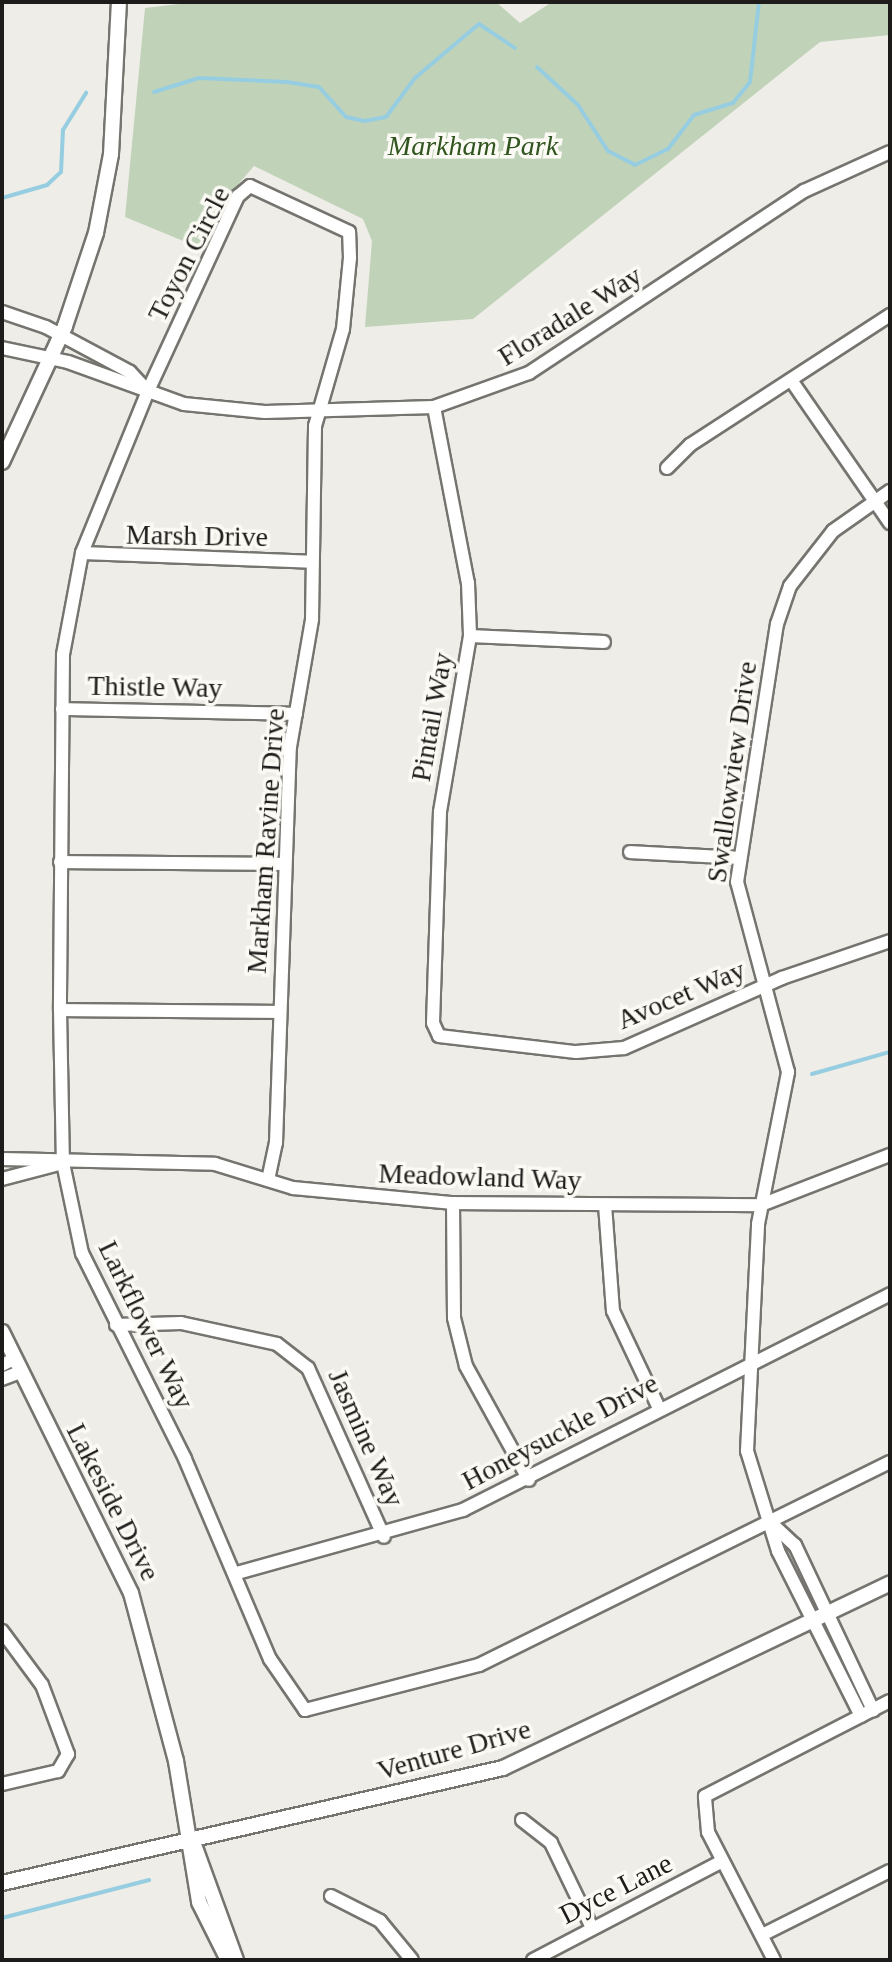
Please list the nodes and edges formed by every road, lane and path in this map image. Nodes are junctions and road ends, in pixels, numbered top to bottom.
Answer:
1 (119, 2) edge
2 (890, 152) edge
3 (2, 312) edge
4 (890, 315) edge
5 (60, 336) junction
6 (2, 348) edge
7 (49, 359) junction
8 (791, 380) junction
9 (148, 391) junction
10 (434, 407) junction
11 (317, 410) junction
12 (2, 462) edge
13 (667, 468) dead end
14 (890, 491) edge
15 (875, 501) junction
16 (890, 523) edge
17 (82, 553) junction
18 (312, 562) junction
19 (470, 636) junction
20 (604, 642) dead end
21 (62, 709) junction
22 (296, 714) junction
23 (630, 852) dead end
24 (740, 858) junction
25 (60, 862) junction
26 (284, 864) junction
27 (890, 941) edge
28 (765, 985) junction
29 (60, 1010) junction
30 (280, 1012) junction
31 (439, 1036) joint
32 (890, 1155) edge
33 (2, 1159) edge
34 (63, 1163) junction
35 (2, 1179) edge
36 (268, 1180) junction
37 (453, 1203) junction
38 (605, 1205) junction
39 (761, 1205) junction
40 (890, 1294) edge
41 (116, 1325) junction
42 (2, 1332) edge
43 (746, 1365) junction
44 (11, 1366) edge
45 (2, 1379) edge
46 (658, 1406) junction
47 (890, 1462) edge
48 (529, 1480) junction
49 (771, 1523) junction
50 (384, 1537) junction
51 (237, 1573) junction
52 (890, 1583) edge
53 (828, 1614) junction
54 (813, 1621) junction
55 (2, 1631) edge
56 (890, 1701) edge
57 (867, 1713) junction
58 (2, 1784) edge
59 (522, 1820) dead end
60 (193, 1841) junction
61 (722, 1861) junction
62 (890, 1871) edge
63 (2, 1883) edge
64 (331, 1896) dead end
65 (592, 1928) junction
66 (762, 1935) junction
67 (228, 1960) edge
68 (236, 1960) edge
69 (412, 1960) edge
70 (533, 1960) edge
71 (774, 1960) edge

1 - 5 street
2 - 10 street, Floradale Way
3 - 5 street, Floradale Way
4 - 8 street
5 - 7 street
5 - 9 street, Floradale Way
6 - 7 street, Floradale Way
7 - 9 street, Floradale Way
7 - 12 street
8 - 13 street
8 - 15 street
9 - 11 street, Floradale Way
9 - 11 street, Toyon Circle
9 - 17 street, Larkflower Way
10 - 11 street, Floradale Way
10 - 19 street, Pintail Way
11 - 18 street, Markham Ravine Drive
14 - 15 street, Swallowview Drive
15 - 16 street
15 - 24 street, Swallowview Drive
17 - 18 street, Marsh Drive
17 - 21 street, Larkflower Way
18 - 22 street, Markham Ravine Drive
19 - 20 street
19 - 31 street, Pintail Way
21 - 22 street, Thistle Way
21 - 25 street, Larkflower Way
22 - 26 street, Markham Ravine Drive
23 - 24 street
24 - 28 street, Swallowview Drive
25 - 26 street
25 - 29 street, Larkflower Way
26 - 30 street, Markham Ravine Drive
27 - 28 street, Avocet Way
28 - 31 street, Avocet Way
28 - 39 street, Swallowview Drive
29 - 30 street
29 - 34 street, Larkflower Way
30 - 36 street, Markham Ravine Drive
32 - 39 street, Meadowland Way
33 - 34 street, Meadowland Way
34 - 35 street, Meadowland Way
34 - 36 street, Meadowland Way
34 - 41 street, Larkflower Way
36 - 37 street, Meadowland Way
37 - 38 street, Meadowland Way
37 - 48 street
38 - 39 street, Meadowland Way
38 - 46 street
39 - 43 street, Swallowview Drive
40 - 43 street, Honeysuckle Drive
41 - 50 street, Jasmine Way
41 - 51 street, Larkflower Way
42 - 44 street, Lakeside Drive
43 - 46 street, Honeysuckle Drive
43 - 49 street, Swallowview Drive
44 - 45 street
44 - 60 street, Lakeside Drive
46 - 48 street, Honeysuckle Drive
47 - 49 street, Larkflower Way
48 - 50 street, Honeysuckle Drive
49 - 51 street, Larkflower Way
49 - 53 street, Swallowview Drive
49 - 54 street, Swallowview Drive
50 - 51 street, Honeysuckle Drive
52 - 53 street, Venture Drive
53 - 54 street, Venture Drive
53 - 57 street, Swallowview Drive
54 - 57 street, Swallowview Drive
54 - 60 street, Venture Drive
55 - 58 street
56 - 57 street
57 - 61 street
59 - 65 street
60 - 63 street, Venture Drive
60 - 67 street, Lakeside Drive
60 - 68 street, Lakeside Drive
61 - 65 street, Dyce Lane
61 - 66 street
62 - 66 street
64 - 69 street
65 - 70 street, Dyce Lane
66 - 71 street

